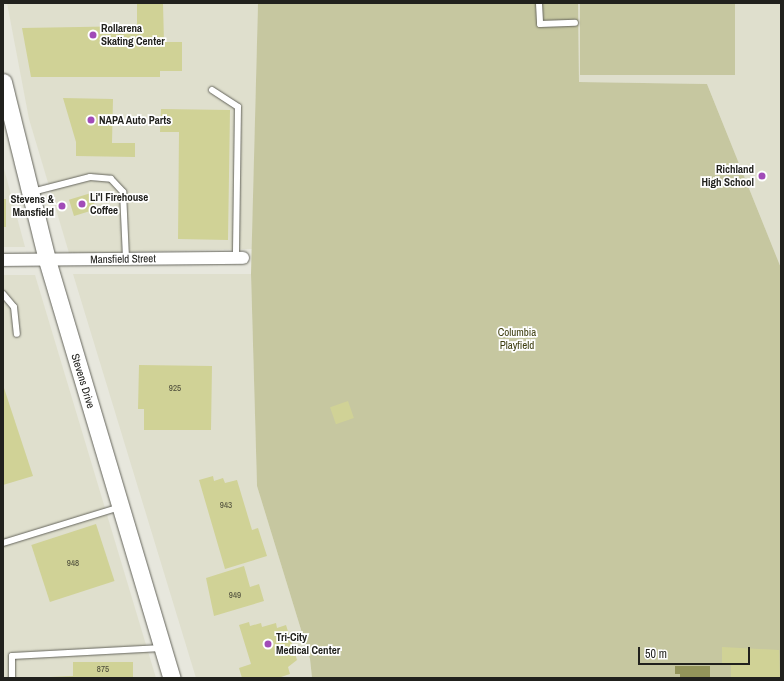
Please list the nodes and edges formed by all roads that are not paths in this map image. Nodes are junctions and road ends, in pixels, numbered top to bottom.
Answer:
1 (539, 3) edge
2 (575, 23) dead end
3 (3, 82) edge
4 (212, 90) dead end
5 (30, 192) junction
6 (239, 258) joint
7 (126, 259) junction
8 (3, 260) edge
9 (48, 260) junction
10 (3, 294) edge
11 (17, 334) dead end
12 (121, 507) junction
13 (3, 543) edge
14 (163, 648) junction
15 (12, 678) edge
16 (172, 678) edge

1 - 2 lane
3 - 5 main road, Stevens Drive
4 - 6 lane
5 - 7 lane
5 - 9 main road, Stevens Drive
6 - 7 street, Mansfield Street
7 - 9 street, Mansfield Street
8 - 9 street, Mansfield Street
9 - 12 main road, Stevens Drive
10 - 11 lane
12 - 13 lane
12 - 14 main road, Stevens Drive
14 - 15 lane
14 - 16 main road, Stevens Drive

